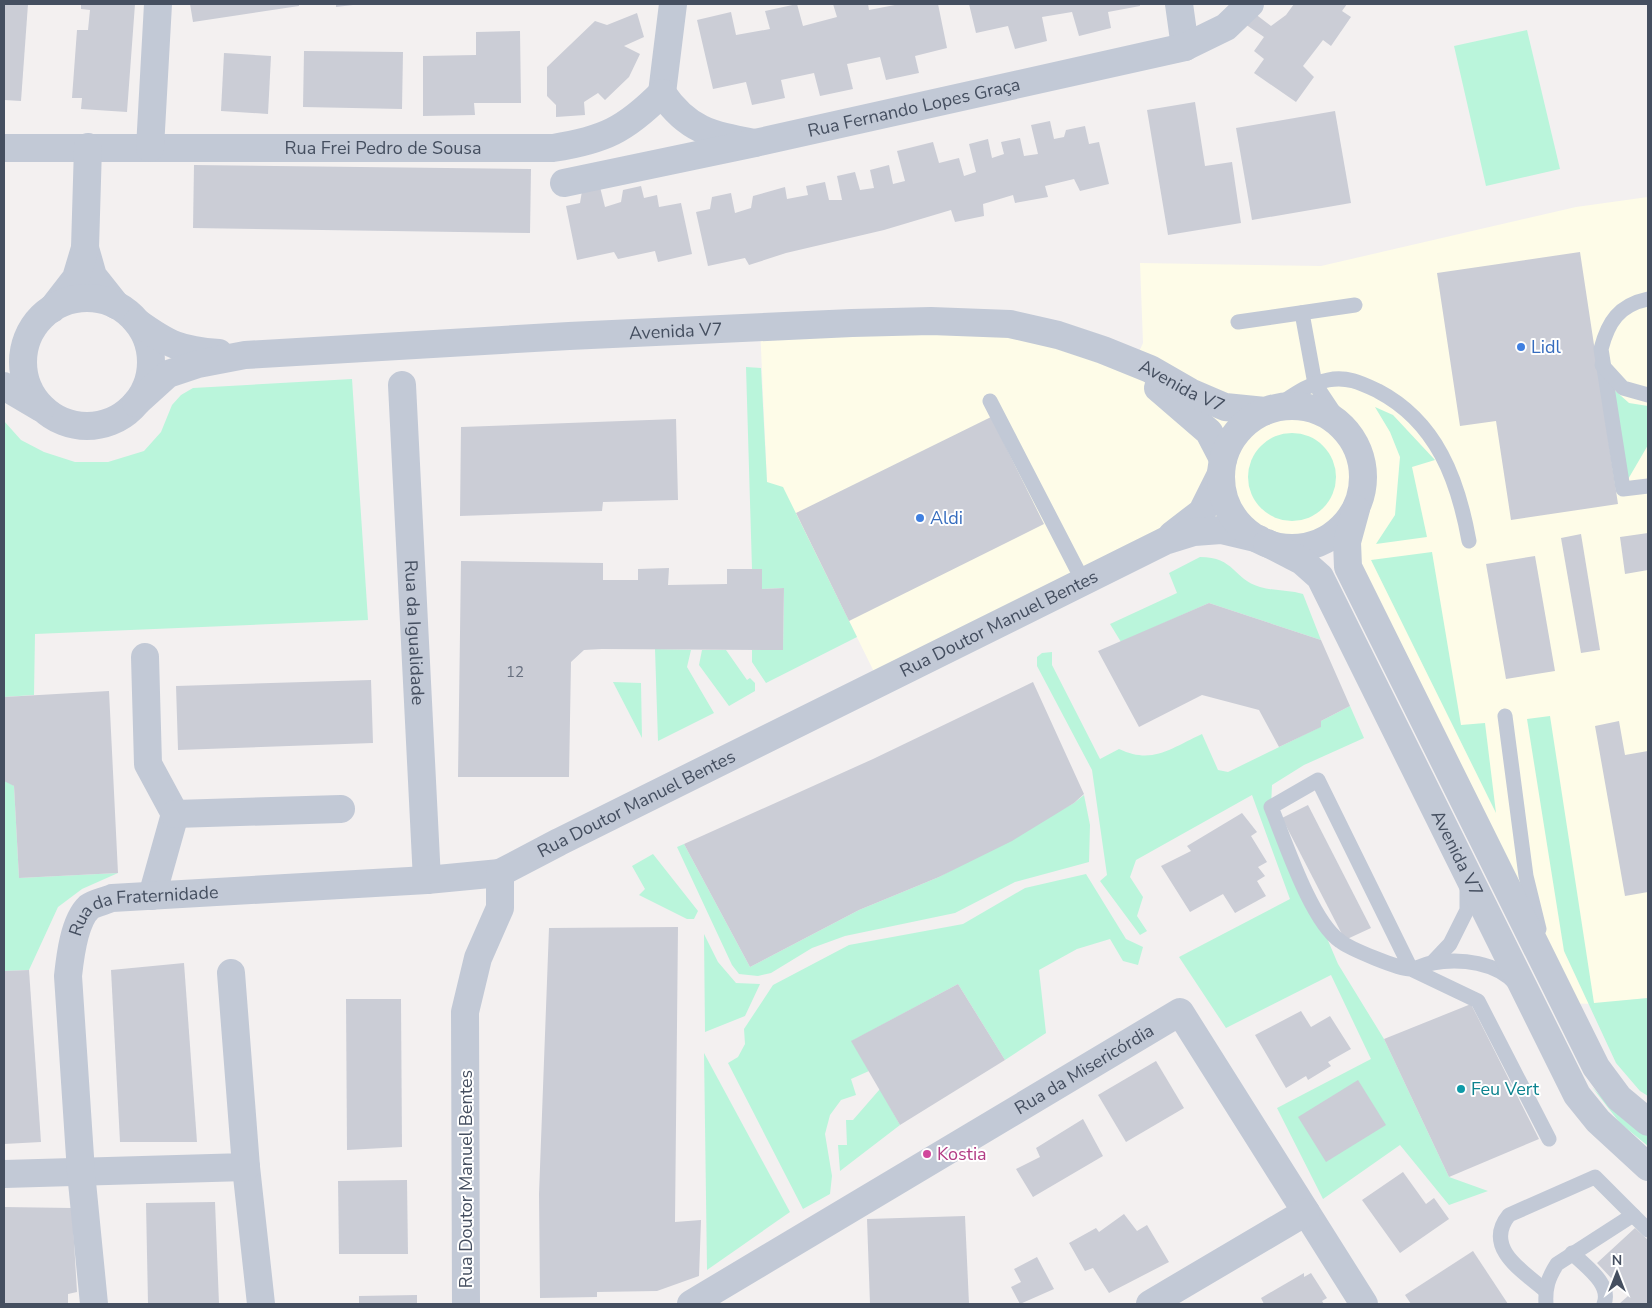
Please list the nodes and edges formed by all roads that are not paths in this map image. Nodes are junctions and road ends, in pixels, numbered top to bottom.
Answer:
1 (158, 4) edge
2 (673, 4) edge
3 (1179, 4) edge
4 (1250, 4) edge
5 (1185, 47) junction
6 (662, 93) junction
7 (755, 143) junction
8 (88, 147) junction
9 (4, 148) edge
10 (150, 148) junction
11 (564, 183) dead end
12 (84, 248) junction
13 (1648, 299) edge
14 (1355, 305) dead end
15 (1302, 312) junction
16 (126, 313) junction
17 (42, 318) junction
18 (1238, 322) dead end
19 (4, 344) edge
20 (1103, 350) junction
21 (245, 355) junction
22 (1602, 365) junction
23 (1315, 384) junction
24 (402, 385) dead end
25 (4, 386) edge
26 (1648, 395) edge
27 (990, 401) dead end
28 (136, 403) junction
29 (1269, 409) junction
30 (58, 419) junction
31 (1343, 426) junction
32 (1222, 467) junction
33 (1648, 486) edge
34 (1356, 509) junction
35 (1165, 541) junction
36 (1263, 541) junction
37 (1469, 541) dead end
38 (1084, 581) junction
39 (145, 657) dead end
40 (1505, 716) dead end
41 (341, 809) dead end
42 (175, 814) junction
43 (500, 873) junction
44 (1466, 874) junction
45 (427, 880) junction
46 (152, 896) junction
47 (1432, 963) junction
48 (1411, 969) junction
49 (231, 973) dead end
50 (1553, 981) junction
51 (1527, 995) junction
52 (1648, 1122) edge
53 (1549, 1139) dead end
54 (246, 1167) junction
55 (1648, 1167) edge
56 (81, 1172) junction
57 (4, 1174) edge
58 (1306, 1212) junction
59 (1633, 1215) junction
60 (1648, 1230) edge
61 (1572, 1253) junction
62 (1546, 1297) edge
63 (94, 1304) edge
64 (261, 1304) edge
65 (466, 1304) edge
66 (691, 1304) edge
67 (1150, 1304) edge
68 (1364, 1304) edge
69 (1604, 1304) edge

1 - 10 street
2 - 6 street
3 - 5 street
4 - 5 street, Rua Fernando Lopes Graça
5 - 7 street, Rua Fernando Lopes Graça
6 - 7 street
6 - 10 street, Rua Frei Pedro de Sousa
7 - 11 street, Rua Fernando Lopes Graça
8 - 9 street, Rua Frei Pedro de Sousa
8 - 10 street, Rua Frei Pedro de Sousa
8 - 12 street
12 - 16 street
12 - 17 street
13 - 22 lane
14 - 15 lane
15 - 18 lane
15 - 23 lane
16 - 17 street
16 - 21 street, Avenida V7
16 - 28 street
17 - 19 street
17 - 30 street
20 - 21 street, Avenida V7
20 - 29 street, Avenida V7
20 - 32 street, Avenida V7
21 - 28 street, Avenida V7
22 - 26 lane
22 - 33 lane
23 - 29 lane
23 - 31 lane
23 - 37 lane
24 - 45 street, Rua da Igualidade
25 - 30 street
27 - 38 lane
28 - 30 street
29 - 31 street
29 - 32 street
31 - 34 street
32 - 35 street
32 - 36 street
34 - 36 street
34 - 50 street, Avenida V7
35 - 36 street
35 - 38 street, Rua Doutor Manuel Bentes
36 - 44 street, Avenida V7
38 - 43 street, Rua Doutor Manuel Bentes
39 - 42 street
40 - 50 lane
41 - 42 street
42 - 46 street
43 - 45 street, Rua da Fraternidade
43 - 65 street, Rua Doutor Manuel Bentes
44 - 47 lane
44 - 51 street, Avenida V7
45 - 46 street, Rua da Fraternidade
46 - 56 street, Rua da Fraternidade
47 - 48 lane
47 - 51 lane
48 - 48 lane
48 - 53 lane
49 - 54 street
50 - 52 street, Avenida V7
51 - 55 street, Avenida V7
54 - 56 street
54 - 64 street
56 - 57 street
56 - 63 street, Rua da Fraternidade
58 - 66 street, Rua da Misericórdia
58 - 67 street
58 - 68 street, Rua da Misericórdia
59 - 60 lane
59 - 61 lane
59 - 62 lane
61 - 62 lane
61 - 69 lane

